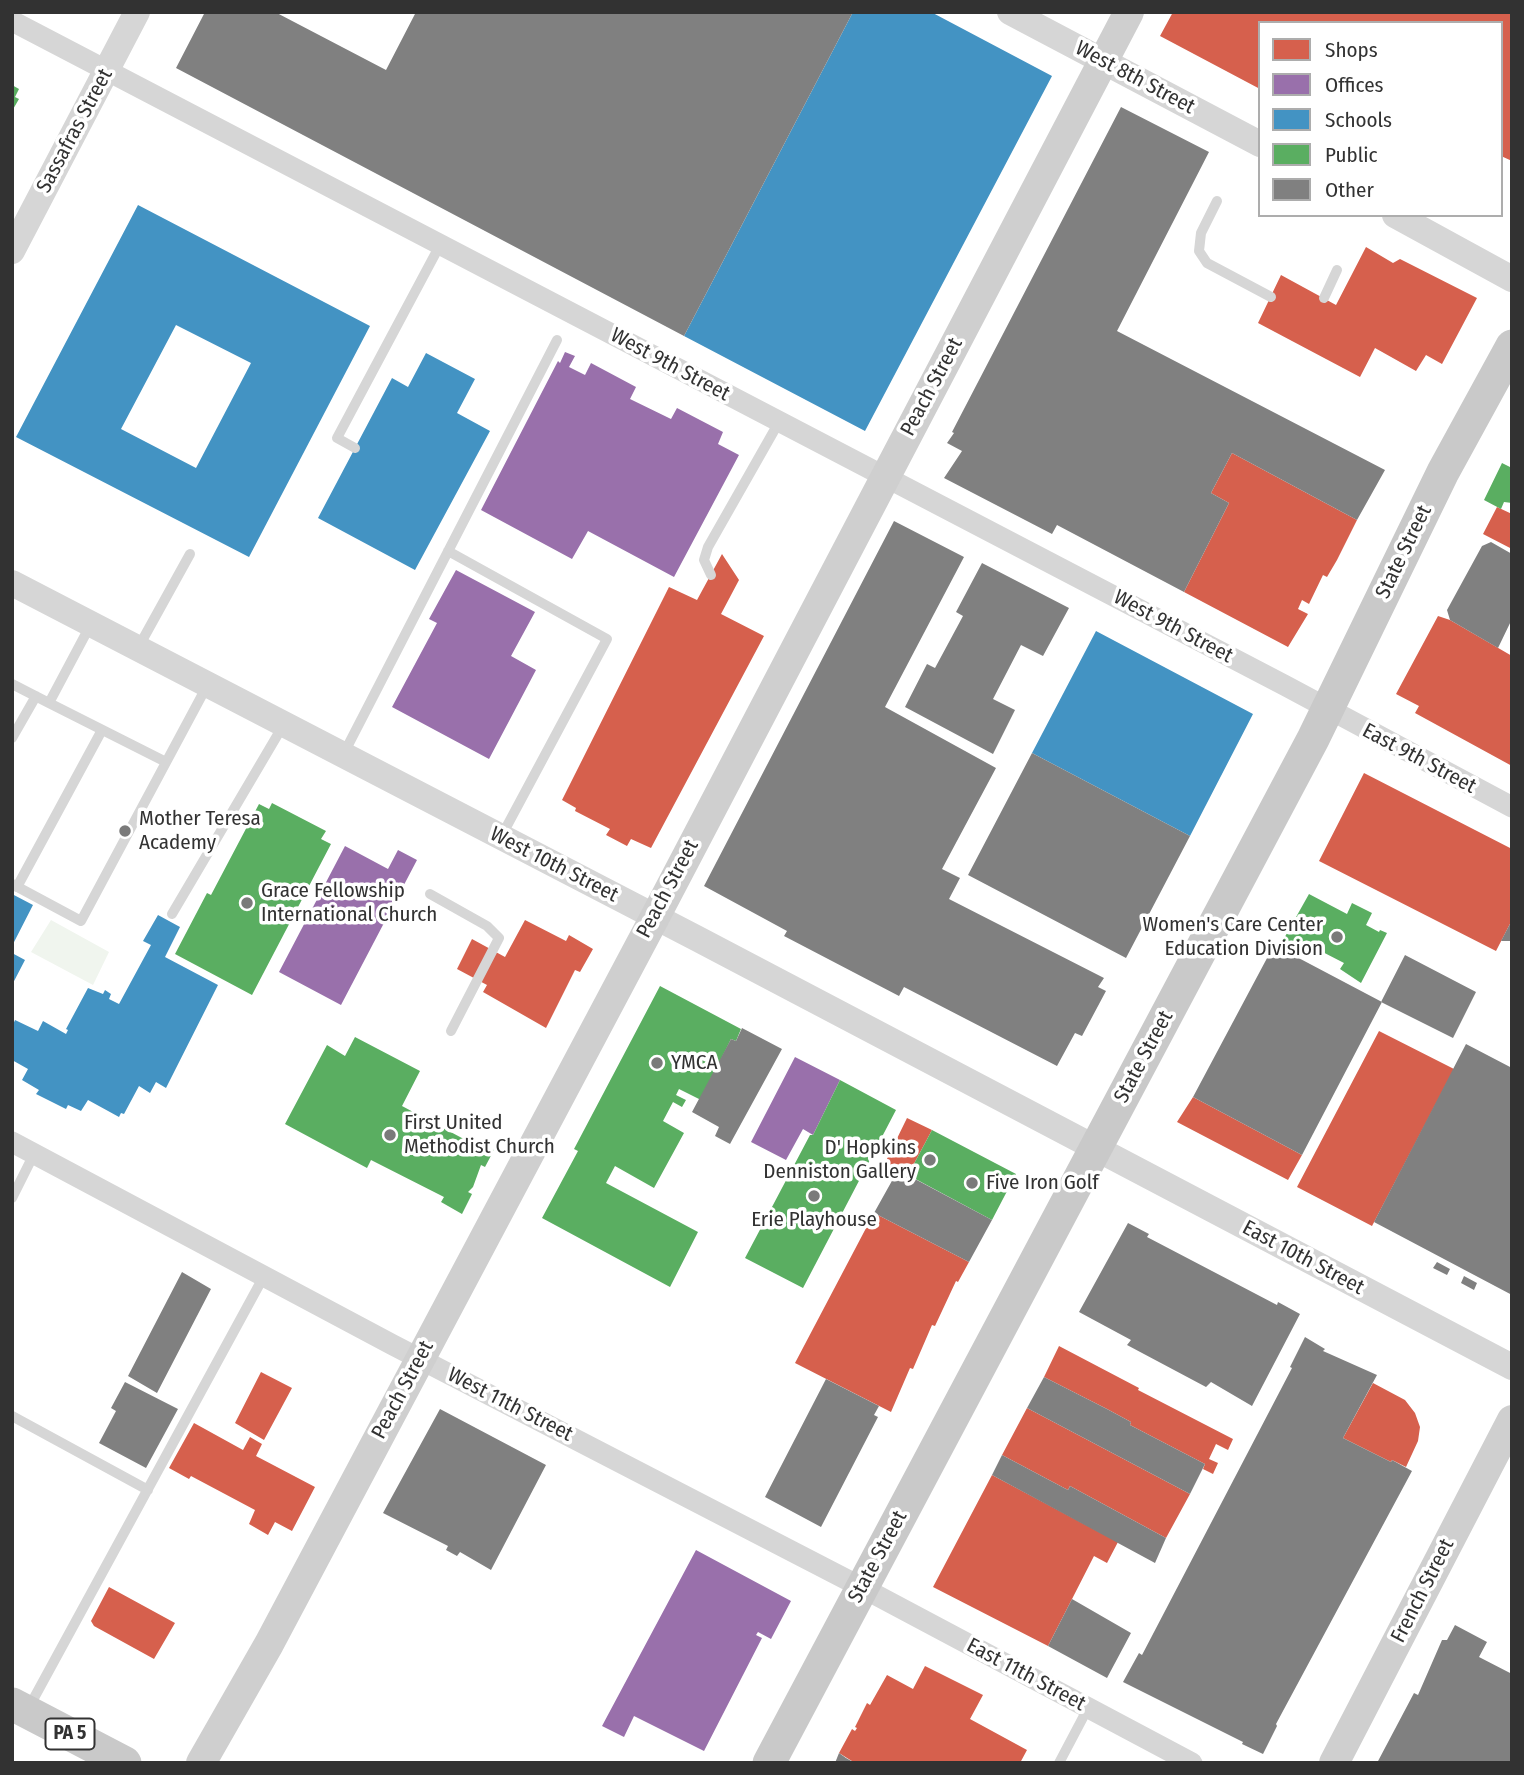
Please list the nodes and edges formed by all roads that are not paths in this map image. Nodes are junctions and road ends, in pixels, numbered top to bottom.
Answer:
1 (137, 12) edge
2 (1010, 12) edge
3 (1129, 12) edge
4 (12, 21) edge
5 (1102, 61) junction
6 (106, 71) junction
7 (1258, 143) edge
8 (1217, 201) dead end
9 (1399, 217) edge
10 (440, 245) junction
11 (12, 251) edge
12 (1337, 270) dead end
13 (1512, 279) edge
14 (1270, 297) dead end
15 (1324, 298) dead end
16 (557, 340) dead end
17 (1512, 346) edge
18 (779, 422) junction
19 (355, 448) dead end
20 (884, 477) junction
21 (448, 551) junction
22 (190, 554) dead end
23 (710, 575) dead end
24 (12, 583) edge
25 (91, 624) junction
26 (138, 648) junction
27 (12, 684) edge
28 (208, 684) junction
29 (36, 696) junction
30 (48, 703) junction
31 (1327, 709) junction
32 (284, 724) junction
33 (102, 730) junction
34 (12, 738) edge
35 (343, 755) junction
36 (166, 762) junction
37 (1512, 807) edge
38 (501, 837) junction
39 (15, 886) edge
40 (429, 894) dead end
41 (172, 914) dead end
42 (655, 917) junction
43 (451, 1031) dead end
44 (12, 1142) edge
45 (1095, 1149) junction
46 (34, 1154) junction
47 (12, 1198) edge
48 (264, 1276) junction
49 (420, 1359) junction
50 (1512, 1367) edge
51 (12, 1416) edge
52 (1512, 1420) edge
53 (148, 1490) junction
54 (862, 1587) junction
55 (16, 1708) edge
56 (1088, 1708) junction
57 (125, 1763) edge
58 (201, 1763) edge
59 (769, 1763) edge
60 (1059, 1763) edge
61 (1192, 1763) edge
62 (1334, 1763) edge

1 - 6 street, Sassafras Street
2 - 5 street, West 8th Street
3 - 5 main road, Peach Street
4 - 6 street, West 9th Street
5 - 7 street, West 8th Street
5 - 20 main road, Peach Street
6 - 10 street, West 9th Street
6 - 11 street, Sassafras Street
8 - 14 lane
9 - 13 street
10 - 18 street, West 9th Street
10 - 19 lane
12 - 15 lane
16 - 21 lane
17 - 31 main road, State Street
18 - 20 street, West 9th Street
18 - 23 lane
20 - 31 street, West 9th Street
20 - 42 main road, Peach Street
21 - 35 lane
21 - 38 lane
22 - 26 lane
24 - 25 street, West 10th Street
25 - 26 street, West 10th Street
25 - 30 lane
26 - 28 street, West 10th Street
27 - 29 lane
28 - 32 street, West 10th Street
28 - 36 lane
29 - 30 lane
29 - 34 lane
30 - 33 lane
31 - 37 street, East 9th Street
31 - 45 main road, State Street
32 - 35 street, West 10th Street
32 - 41 lane
33 - 36 lane
33 - 39 lane
35 - 38 street, West 10th Street
36 - 39 lane
38 - 42 street, West 10th Street
40 - 43 lane
42 - 45 street, West 10th Street
42 - 49 main road, Peach Street
44 - 46 street, West 11th Street
45 - 50 street, East 10th Street
45 - 54 main road, State Street
46 - 47 lane
46 - 48 street, West 11th Street
48 - 49 street, West 11th Street
48 - 53 lane
49 - 54 street, West 11th Street
49 - 58 main road, Peach Street
51 - 53 lane
52 - 62 main road, French Street
53 - 55 lane
54 - 56 street, East 11th Street
54 - 59 main road, State Street
55 - 57 main road, PA 5
56 - 60 lane
56 - 61 street, East 11th Street

